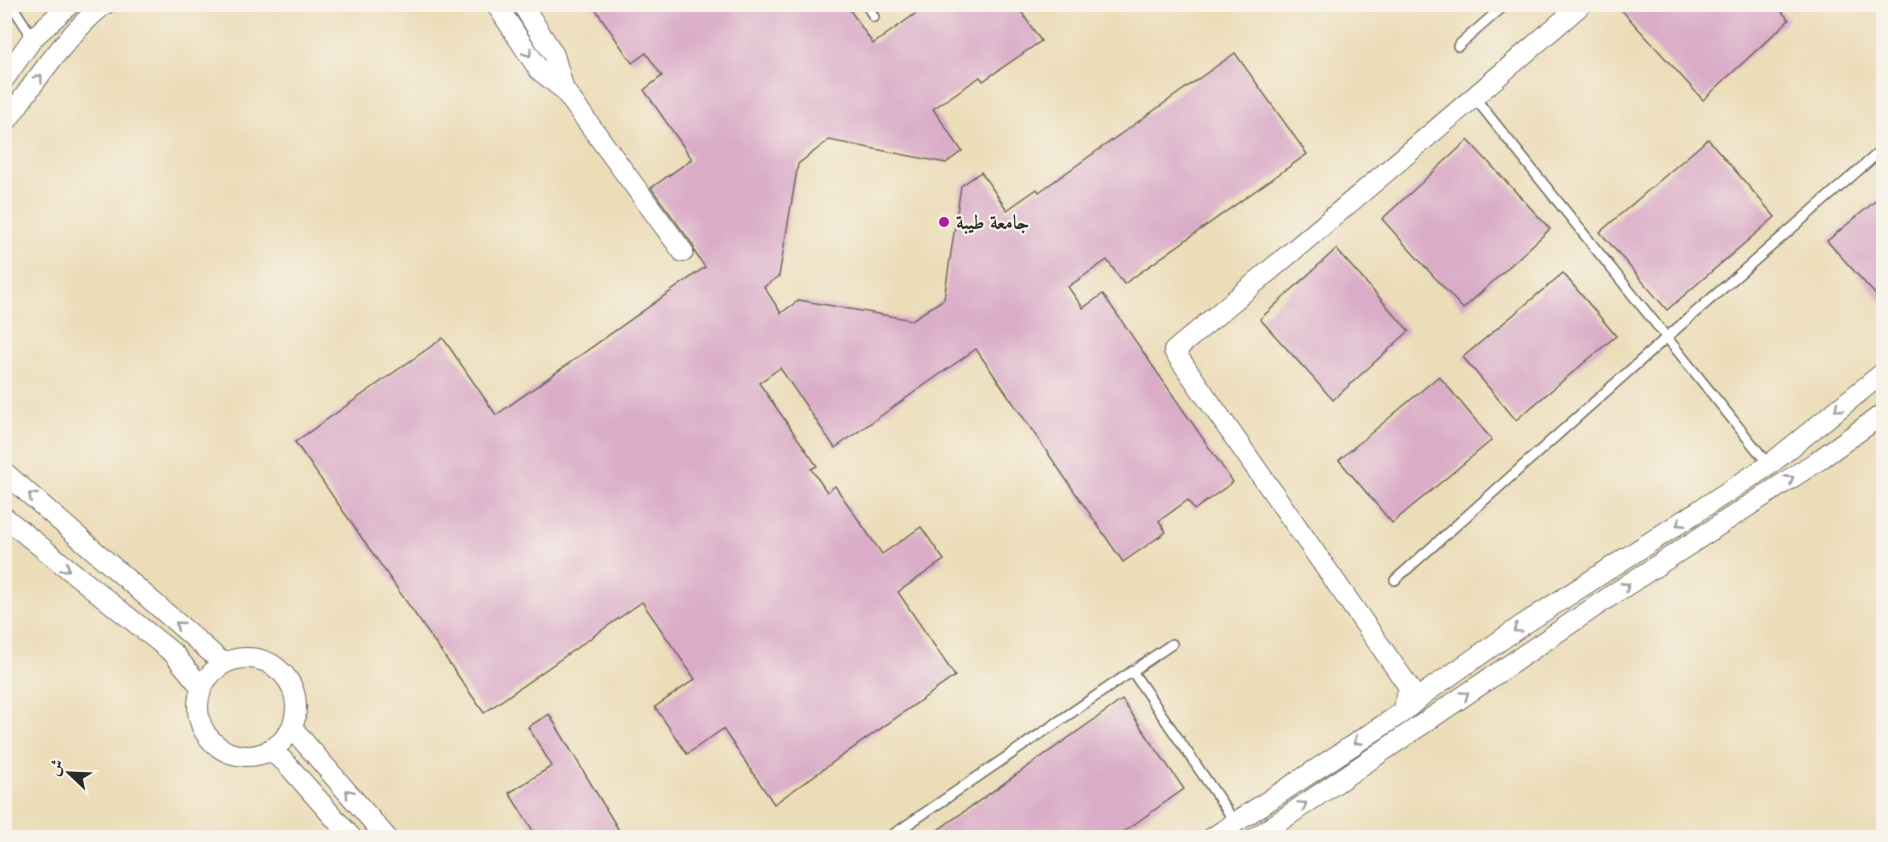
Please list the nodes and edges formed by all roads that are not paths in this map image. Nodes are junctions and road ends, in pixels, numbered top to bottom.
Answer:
1 (11, 4) edge
2 (69, 4) edge
3 (105, 4) edge
4 (496, 4) edge
5 (522, 4) edge
6 (866, 4) edge
7 (1506, 4) edge
8 (1582, 4) edge
9 (874, 17) dead end
10 (33, 38) junction
11 (1458, 46) dead end
12 (4, 79) edge
13 (564, 90) junction
14 (1473, 96) junction
15 (4, 125) edge
16 (1884, 148) edge
17 (683, 252) dead end
18 (1667, 337) junction
19 (1884, 372) edge
20 (1884, 413) edge
21 (1769, 465) junction
22 (4, 472) edge
23 (4, 517) edge
24 (1395, 580) dead end
25 (1172, 644) dead end
26 (223, 663) junction
27 (1132, 671) junction
28 (201, 687) junction
29 (1403, 712) junction
30 (292, 728) junction
31 (269, 750) junction
32 (1235, 822) junction
33 (352, 837) edge
34 (387, 837) edge
35 (888, 837) edge
36 (1212, 837) edge
37 (1255, 837) edge

1 - 10 lane
2 - 10 street
15 -> 3 street
4 -> 13 street
5 - 13 street
6 - 9 lane
7 - 11 lane
8 - 14 street
10 - 12 street
13 - 17 street
14 - 18 lane
14 - 29 street
16 - 18 lane
18 - 21 lane
18 - 24 lane
19 -> 21 street
37 -> 20 street
21 -> 29 street
26 -> 22 street
23 -> 28 street
25 - 27 lane
26 - 28 street
26 - 30 street
27 - 32 lane
27 - 35 lane
28 - 31 street
29 -> 32 street
30 - 31 street
34 -> 30 street
31 - 33 street
32 - 36 street

